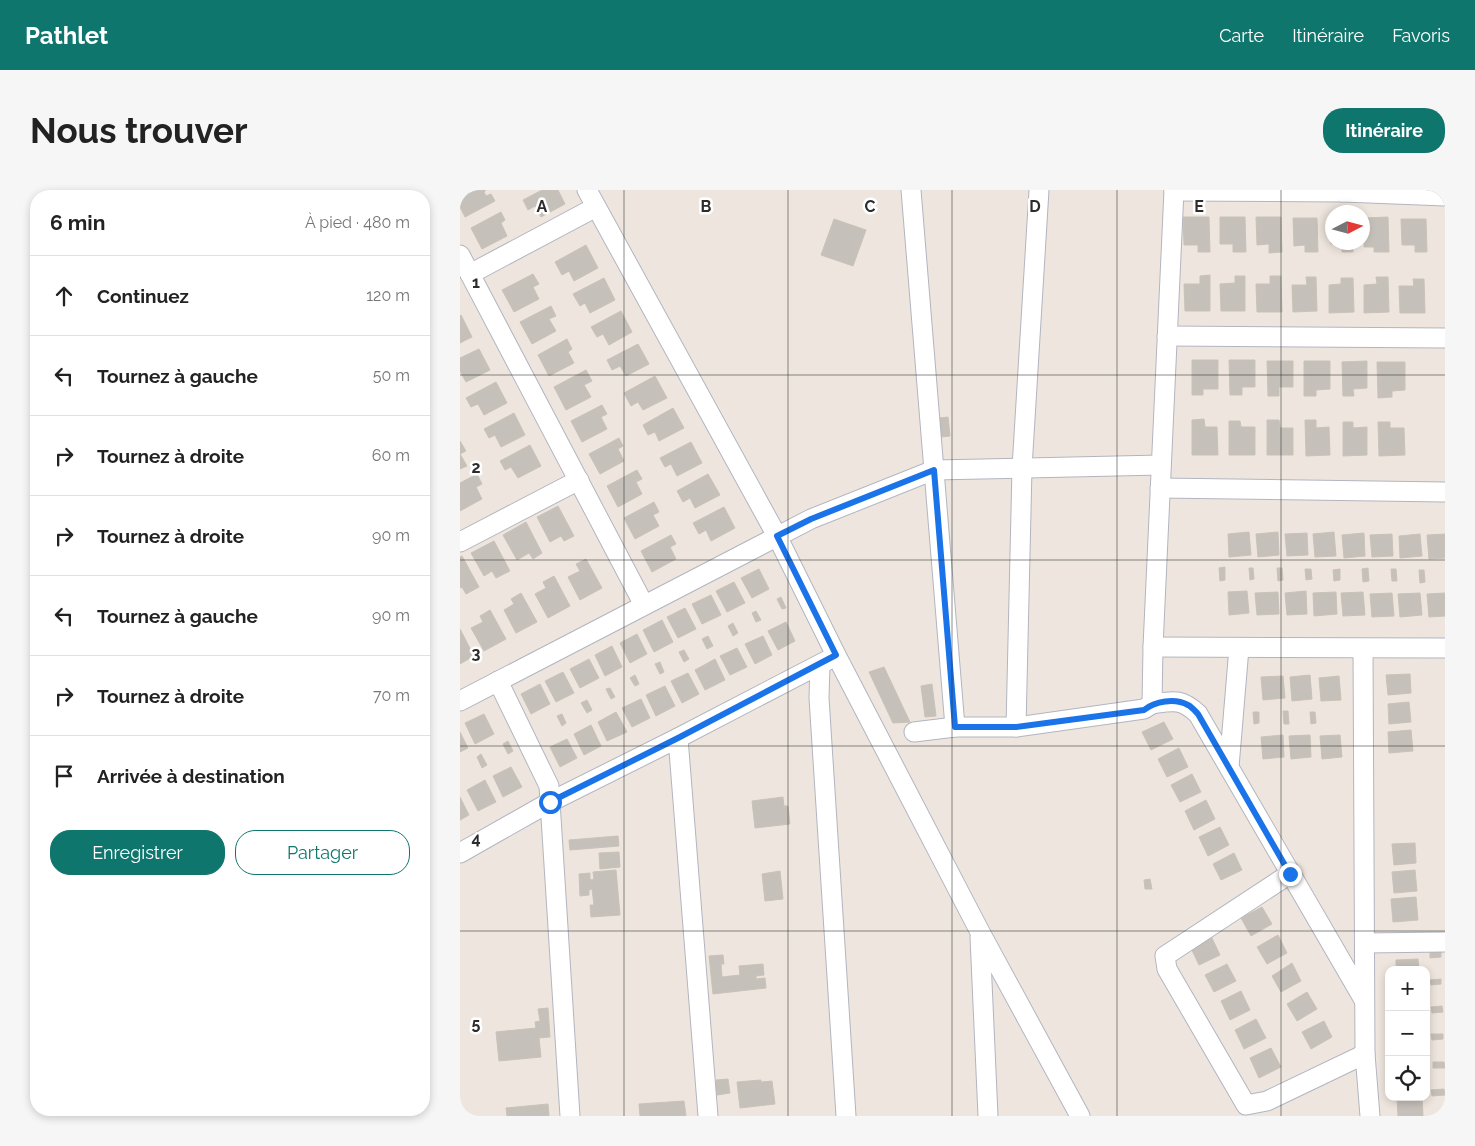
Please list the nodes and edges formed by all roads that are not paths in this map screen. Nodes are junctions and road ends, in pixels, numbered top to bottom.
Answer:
1 (587, 190) edge
2 (911, 190) edge
3 (1039, 190) edge
4 (1174, 190) edge
5 (1343, 191) edge
6 (1445, 196) edge
7 (596, 207) junction
8 (460, 255) edge
9 (470, 274) junction
10 (1167, 336) junction
11 (1445, 338) edge
12 (1161, 465) junction
13 (1022, 468) junction
14 (934, 470) junction
15 (579, 480) junction
16 (1160, 488) junction
17 (1445, 492) edge
18 (777, 536) junction
19 (460, 542) edge
20 (644, 605) junction
21 (1153, 647) junction
22 (1239, 648) junction
23 (1363, 648) junction
24 (1445, 648) edge
25 (828, 660) junction
26 (498, 681) junction
27 (460, 701) edge
28 (1152, 704) junction
29 (955, 727) junction
30 (1016, 727) junction
31 (914, 732) dead end
32 (678, 738) junction
33 (1229, 768) junction
34 (550, 802) junction
35 (460, 853) edge
36 (1290, 874) junction
37 (980, 932) junction
38 (1445, 942) edge
39 (1365, 944) junction
40 (1365, 1002) junction
41 (1365, 1054) junction
42 (570, 1116) edge
43 (708, 1116) edge
44 (846, 1116) edge
45 (988, 1116) edge
46 (1080, 1116) edge
47 (1370, 1116) edge

1 - 7 street
2 - 14 street
3 - 13 street
4 - 5 street
4 - 10 street
5 - 6 street
7 - 9 street
7 - 18 street
8 - 9 street
9 - 15 street
10 - 11 street
10 - 12 street
12 - 13 street
12 - 16 street
13 - 14 street
13 - 30 street
14 - 18 street
14 - 29 street
15 - 19 street
15 - 20 street
16 - 17 street
16 - 21 street
18 - 20 street
18 - 25 street
20 - 26 street
21 - 22 street
21 - 28 street
22 - 23 street
22 - 33 street
23 - 24 street
23 - 39 street
25 - 32 street
25 - 37 street
25 - 44 street
26 - 27 street
26 - 34 street
28 - 30 street
28 - 33 street
29 - 30 street
29 - 31 street
32 - 34 street
32 - 43 street
33 - 36 street
34 - 35 street
34 - 42 street
36 - 40 street
36 - 41 street
37 - 45 street
37 - 46 street
38 - 39 street
39 - 40 street
40 - 41 street
41 - 47 street

